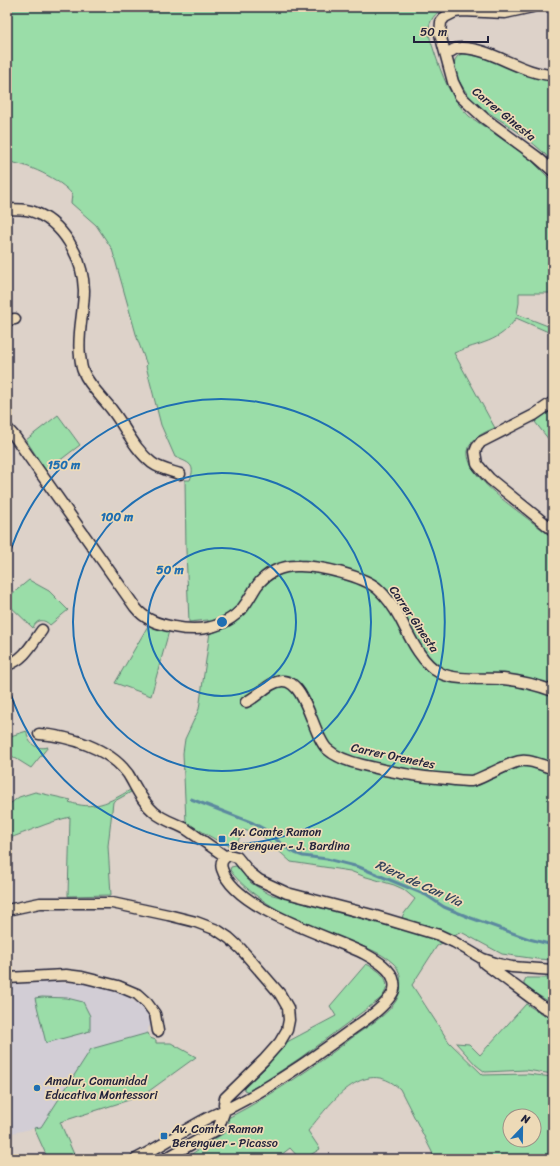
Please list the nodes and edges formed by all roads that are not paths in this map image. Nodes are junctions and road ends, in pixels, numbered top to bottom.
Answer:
1 (532, 7) edge
2 (446, 55) junction
3 (553, 75) edge
4 (553, 171) edge
5 (7, 209) edge
6 (553, 402) edge
7 (7, 428) edge
8 (180, 474) dead end
9 (553, 530) edge
10 (42, 630) dead end
11 (7, 666) edge
12 (553, 691) edge
13 (246, 702) dead end
14 (38, 734) dead end
15 (553, 769) edge
16 (226, 857) junction
17 (7, 910) edge
18 (472, 953) junction
19 (528, 969) junction
20 (553, 970) edge
21 (7, 978) edge
22 (514, 984) junction
23 (553, 1012) edge
24 (158, 1031) dead end
25 (225, 1110) junction
26 (137, 1159) edge
27 (165, 1159) edge

1 - 2 street, Carrer Ginesta
2 - 3 street
2 - 4 street, Carrer Ginesta
5 - 8 street
6 - 9 street
7 - 12 street, Carrer Ginesta
10 - 11 street
13 - 15 street, Carrer Orenetes
14 - 16 street
16 - 18 street
16 - 25 street
17 - 25 street
18 - 19 street
18 - 22 street
19 - 20 street
19 - 22 street
21 - 24 street
22 - 23 street
25 - 26 street
25 - 27 street

